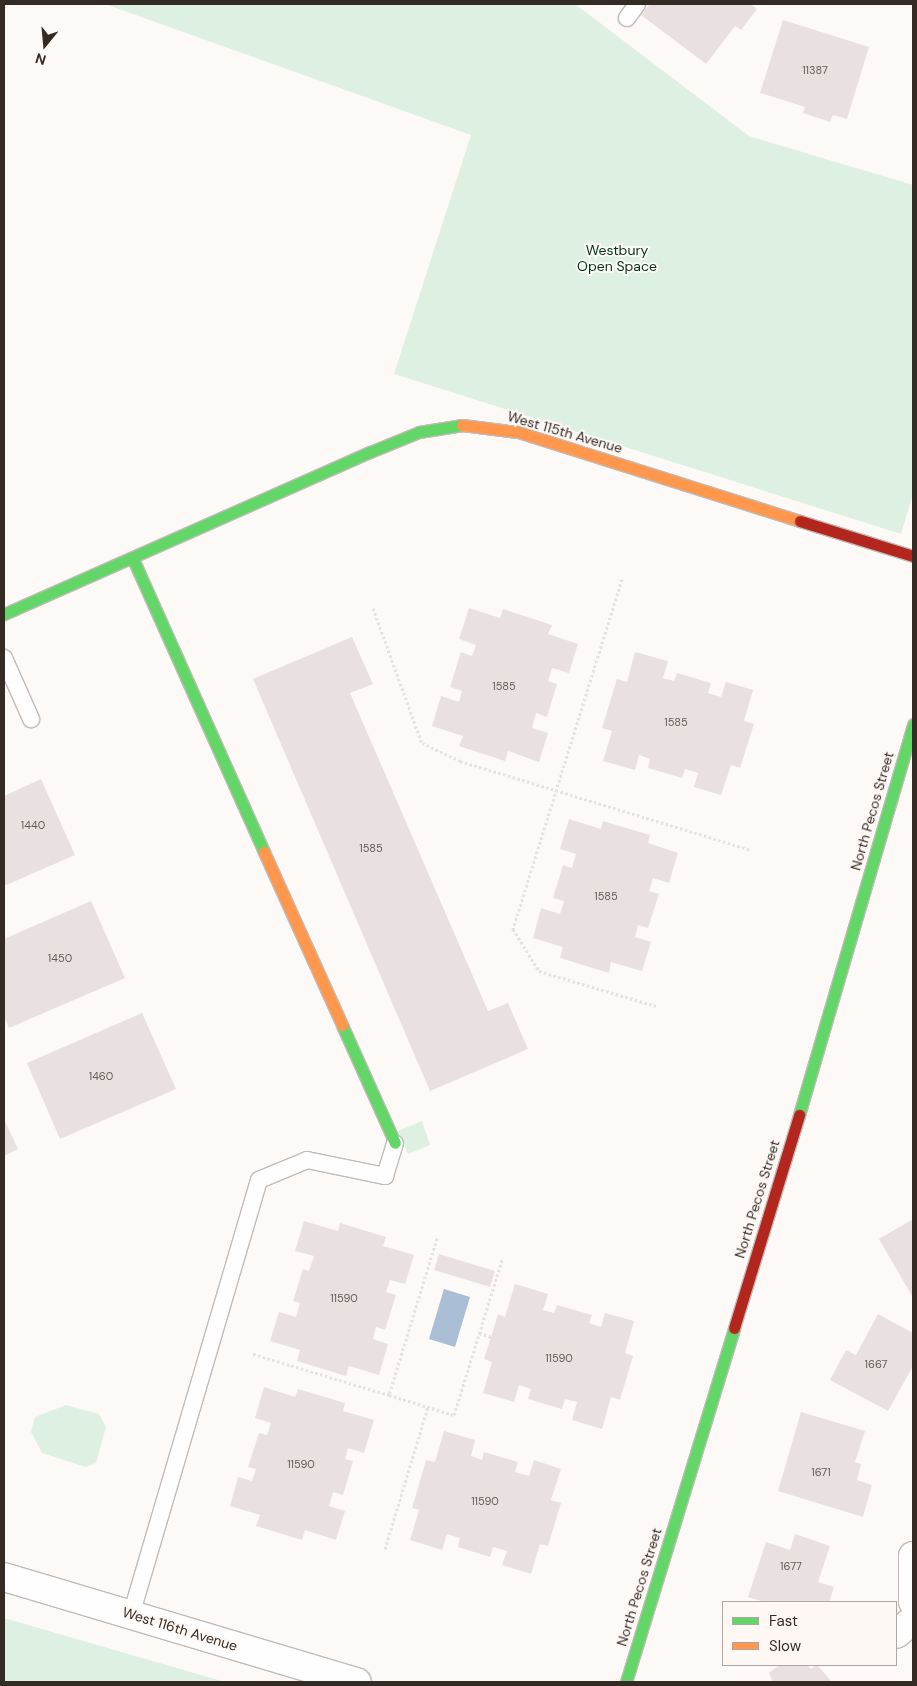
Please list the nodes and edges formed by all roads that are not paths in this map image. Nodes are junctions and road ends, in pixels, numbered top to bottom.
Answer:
1 (637, 4) edge
2 (627, 18) dead end
3 (913, 556) edge
4 (132, 559) junction
5 (4, 614) edge
6 (4, 658) edge
7 (31, 719) dead end
8 (913, 724) edge
9 (395, 1143) joint
10 (913, 1556) edge
11 (4, 1577) edge
12 (913, 1602) edge
13 (131, 1615) junction
14 (913, 1620) edge
15 (897, 1633) edge
16 (357, 1682) edge
17 (626, 1682) edge

1 - 2 lane
3 - 4 street, West 115th Avenue
4 - 5 street, West 115th Avenue
4 - 9 street
6 - 7 lane
8 - 17 street, North Pecos Street
9 - 13 lane
10 - 12 street
11 - 13 street, West 116th Avenue
13 - 16 street, West 116th Avenue
14 - 15 street

